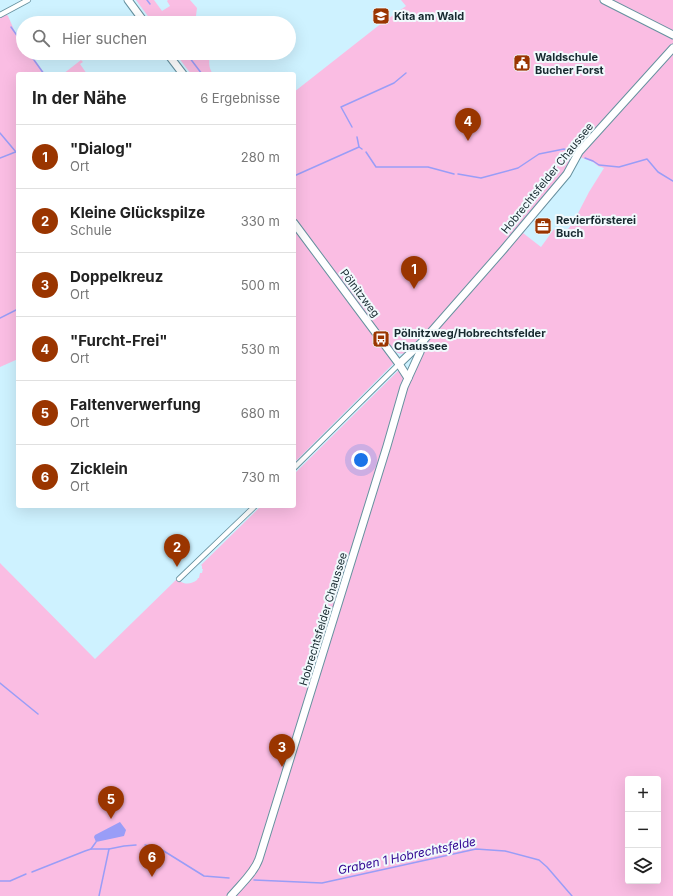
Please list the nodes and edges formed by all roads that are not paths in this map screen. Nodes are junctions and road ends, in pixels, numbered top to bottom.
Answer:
1 (28, 0) edge
2 (128, 0) edge
3 (604, 0) edge
4 (21, 1) edge
5 (0, 15) edge
6 (140, 16) edge
7 (673, 34) edge
8 (673, 48) edge
9 (172, 60) edge
10 (181, 72) edge
11 (296, 226) edge
12 (423, 341) junction
13 (399, 364) junction
14 (408, 378) junction
15 (296, 466) edge
16 (253, 508) edge
17 (179, 579) dead end
18 (231, 896) edge

1 - 4 street
2 - 6 street
3 - 7 street
4 - 5 street
8 - 12 street, Hobrechtsfelder Chaussee
9 - 10 street
11 - 13 street, Pölnitzweg
12 - 13 street, Hobrechtsfelder Chaussee
12 - 14 street, Hobrechtsfelder Chaussee
13 - 14 street, Pölnitzweg
13 - 15 street, Hobrechtsfelder Chaussee
14 - 18 street, Hobrechtsfelder Chaussee
16 - 17 street

